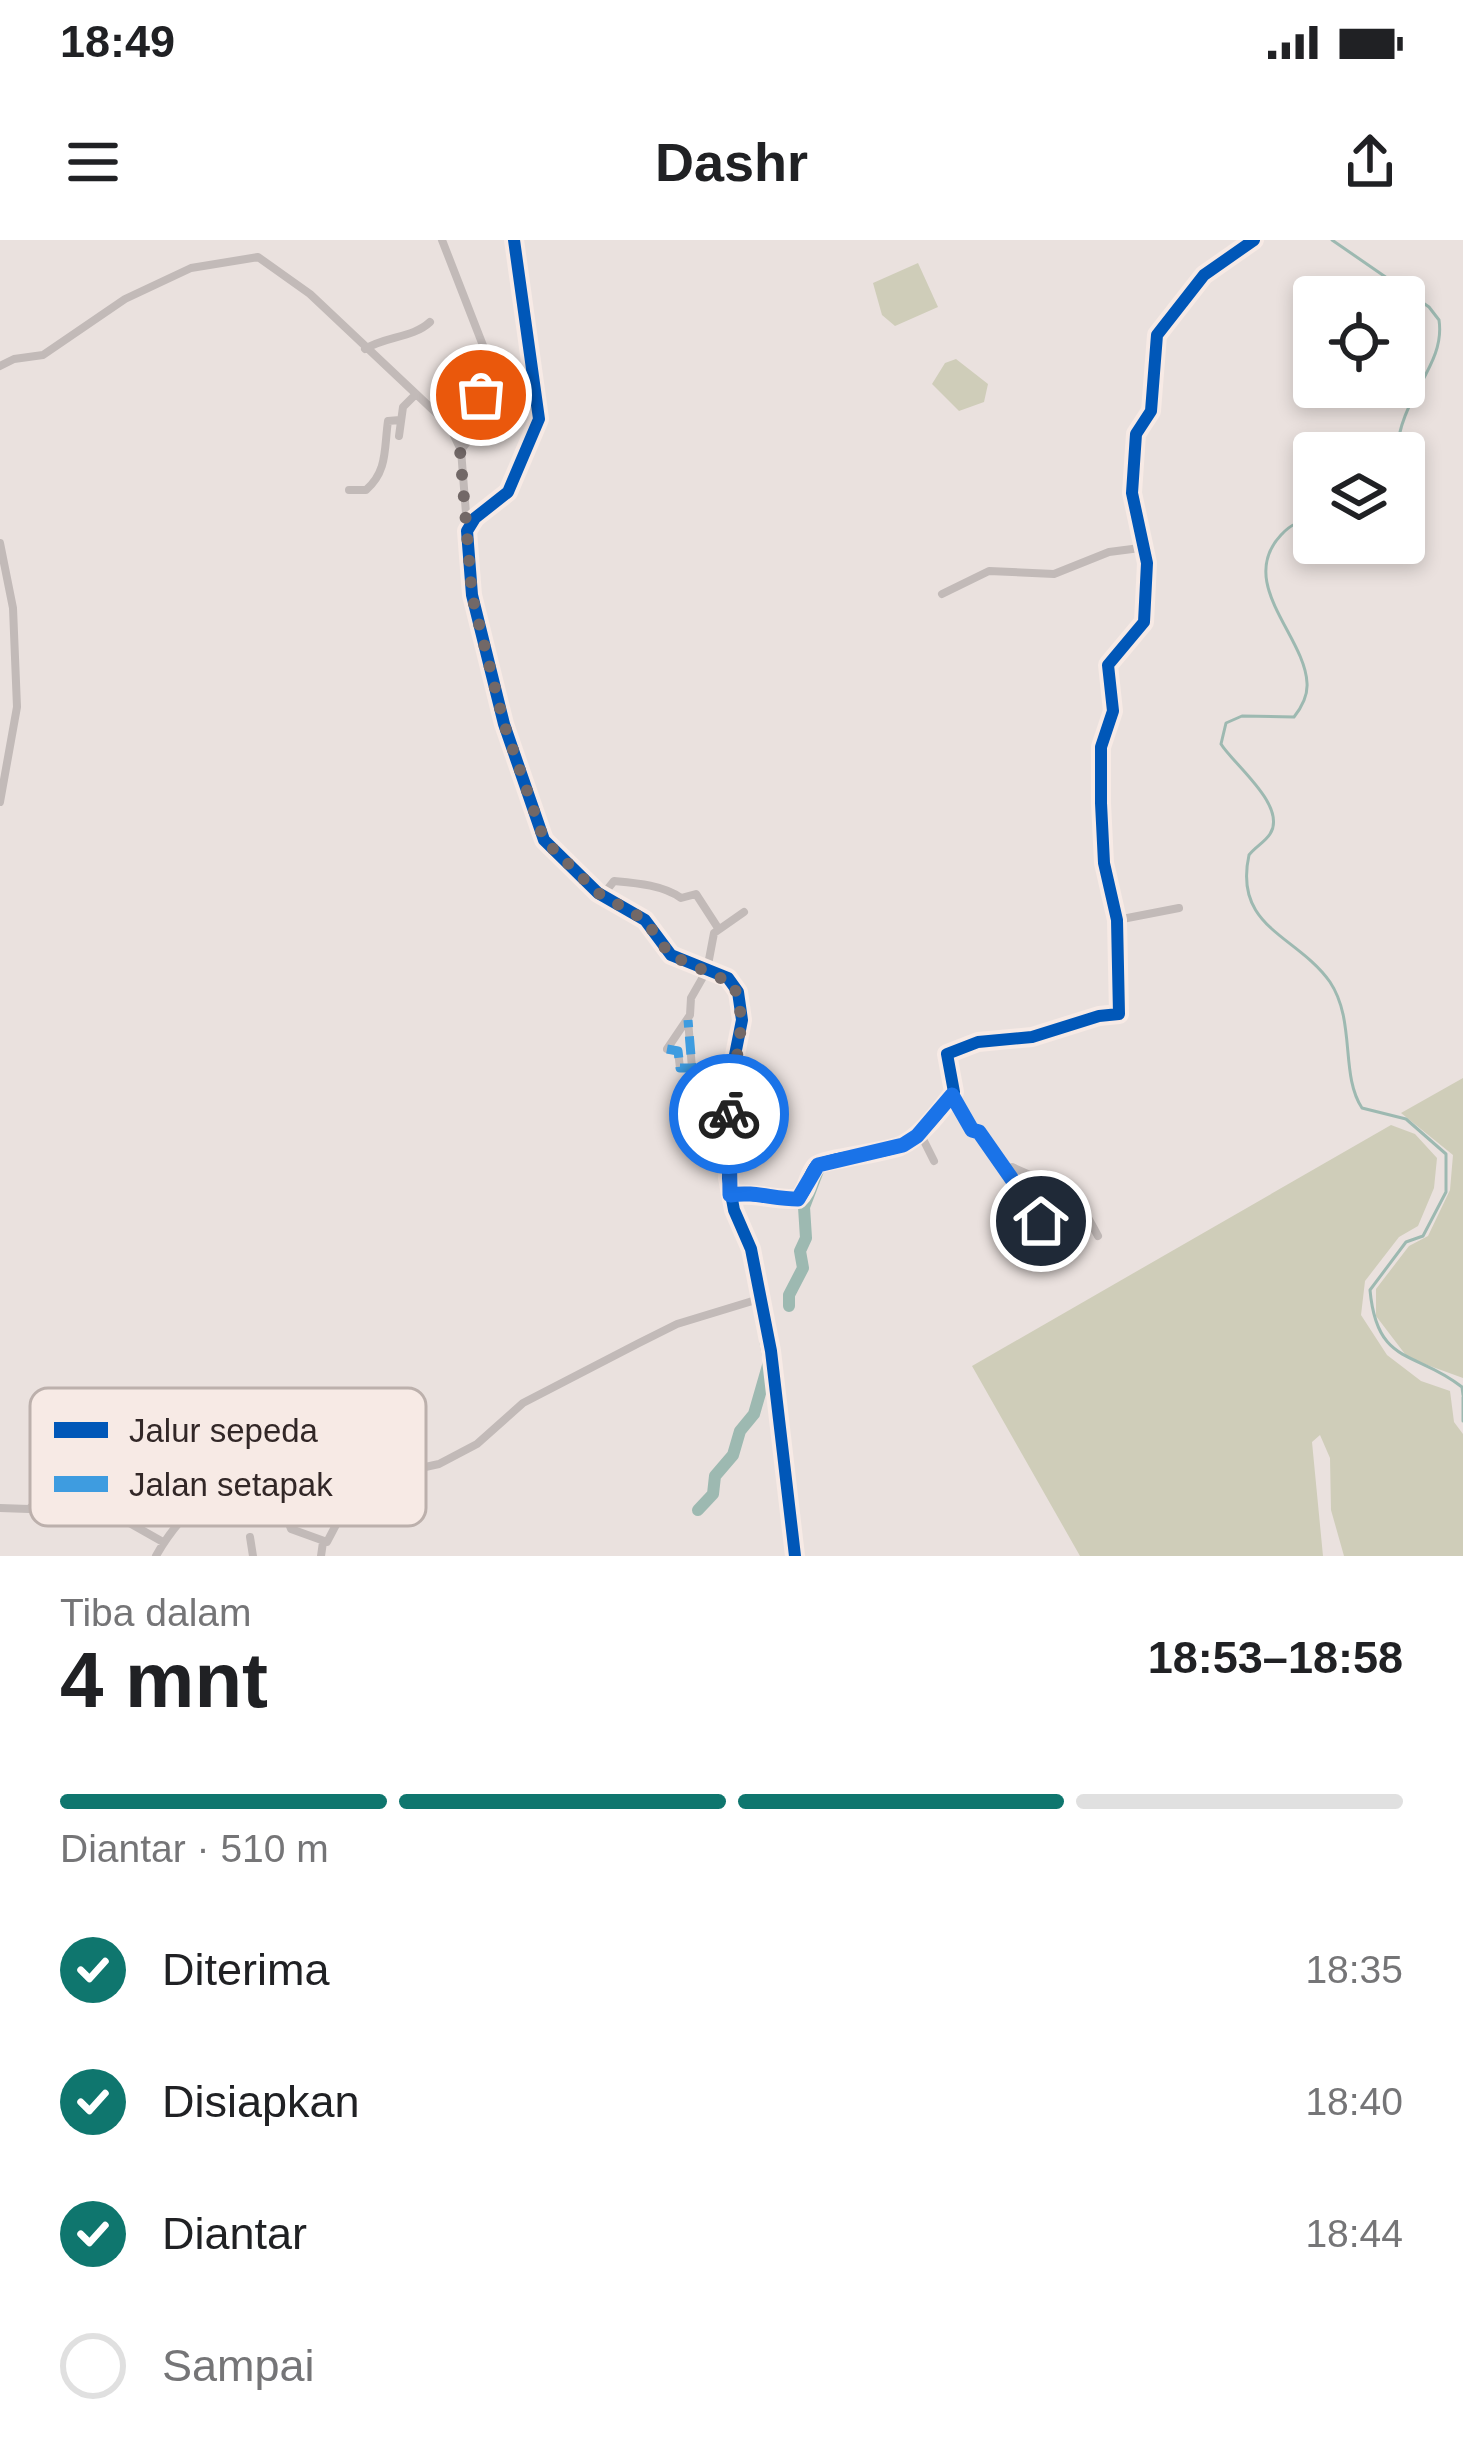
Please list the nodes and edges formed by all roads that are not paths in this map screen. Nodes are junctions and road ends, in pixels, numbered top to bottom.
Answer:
1 (442, 240) edge
2 (514, 240) edge
3 (1254, 240) edge
4 (430, 322) dead end
5 (365, 350) junction
6 (0, 366) edge
7 (414, 396) junction
8 (400, 420) junction
9 (399, 436) dead end
10 (460, 450) junction
11 (349, 490) dead end
12 (467, 531) junction
13 (0, 543) edge
14 (1140, 548) junction
15 (942, 594) dead end
16 (0, 802) edge
17 (602, 896) junction
18 (1179, 908) dead end
19 (744, 912) dead end
20 (1117, 920) junction
21 (718, 928) junction
22 (707, 970) junction
23 (688, 1020) junction
24 (952, 1095) junction
25 (920, 1133) junction
26 (934, 1161) dead end
27 (1006, 1170) junction
28 (1046, 1174) dead end
29 (730, 1195) junction
30 (1098, 1236) dead end
31 (759, 1299) junction
32 (426, 1467) edge
33 (0, 1508) edge
34 (30, 1508) edge
35 (133, 1526) edge
36 (180, 1526) edge
37 (290, 1526) edge
38 (336, 1526) edge
39 (250, 1537) dead end
40 (323, 1542) junction
41 (163, 1543) junction
42 (156, 1556) edge
43 (253, 1556) edge
44 (322, 1556) edge
45 (795, 1556) edge

1 - 10 street
2 - 12 street
3 - 14 street
4 - 5 street
5 - 6 street
5 - 7 street
7 - 8 street
7 - 10 street
8 - 9 street
8 - 11 street
10 - 12 street
12 - 17 street
13 - 16 street
14 - 15 street
14 - 20 street
17 - 21 street
17 - 22 street
18 - 20 street
19 - 21 street
20 - 24 street
21 - 22 street
22 - 23 street
22 - 29 street
23 - 23 street
24 - 25 street
24 - 27 street
25 - 26 street
25 - 29 street
27 - 28 street
27 - 30 street
29 - 31 street
31 - 32 street
31 - 45 street
33 - 34 street
35 - 41 street
36 - 41 street
37 - 40 street
38 - 40 street
39 - 43 street
40 - 44 street
41 - 42 street

